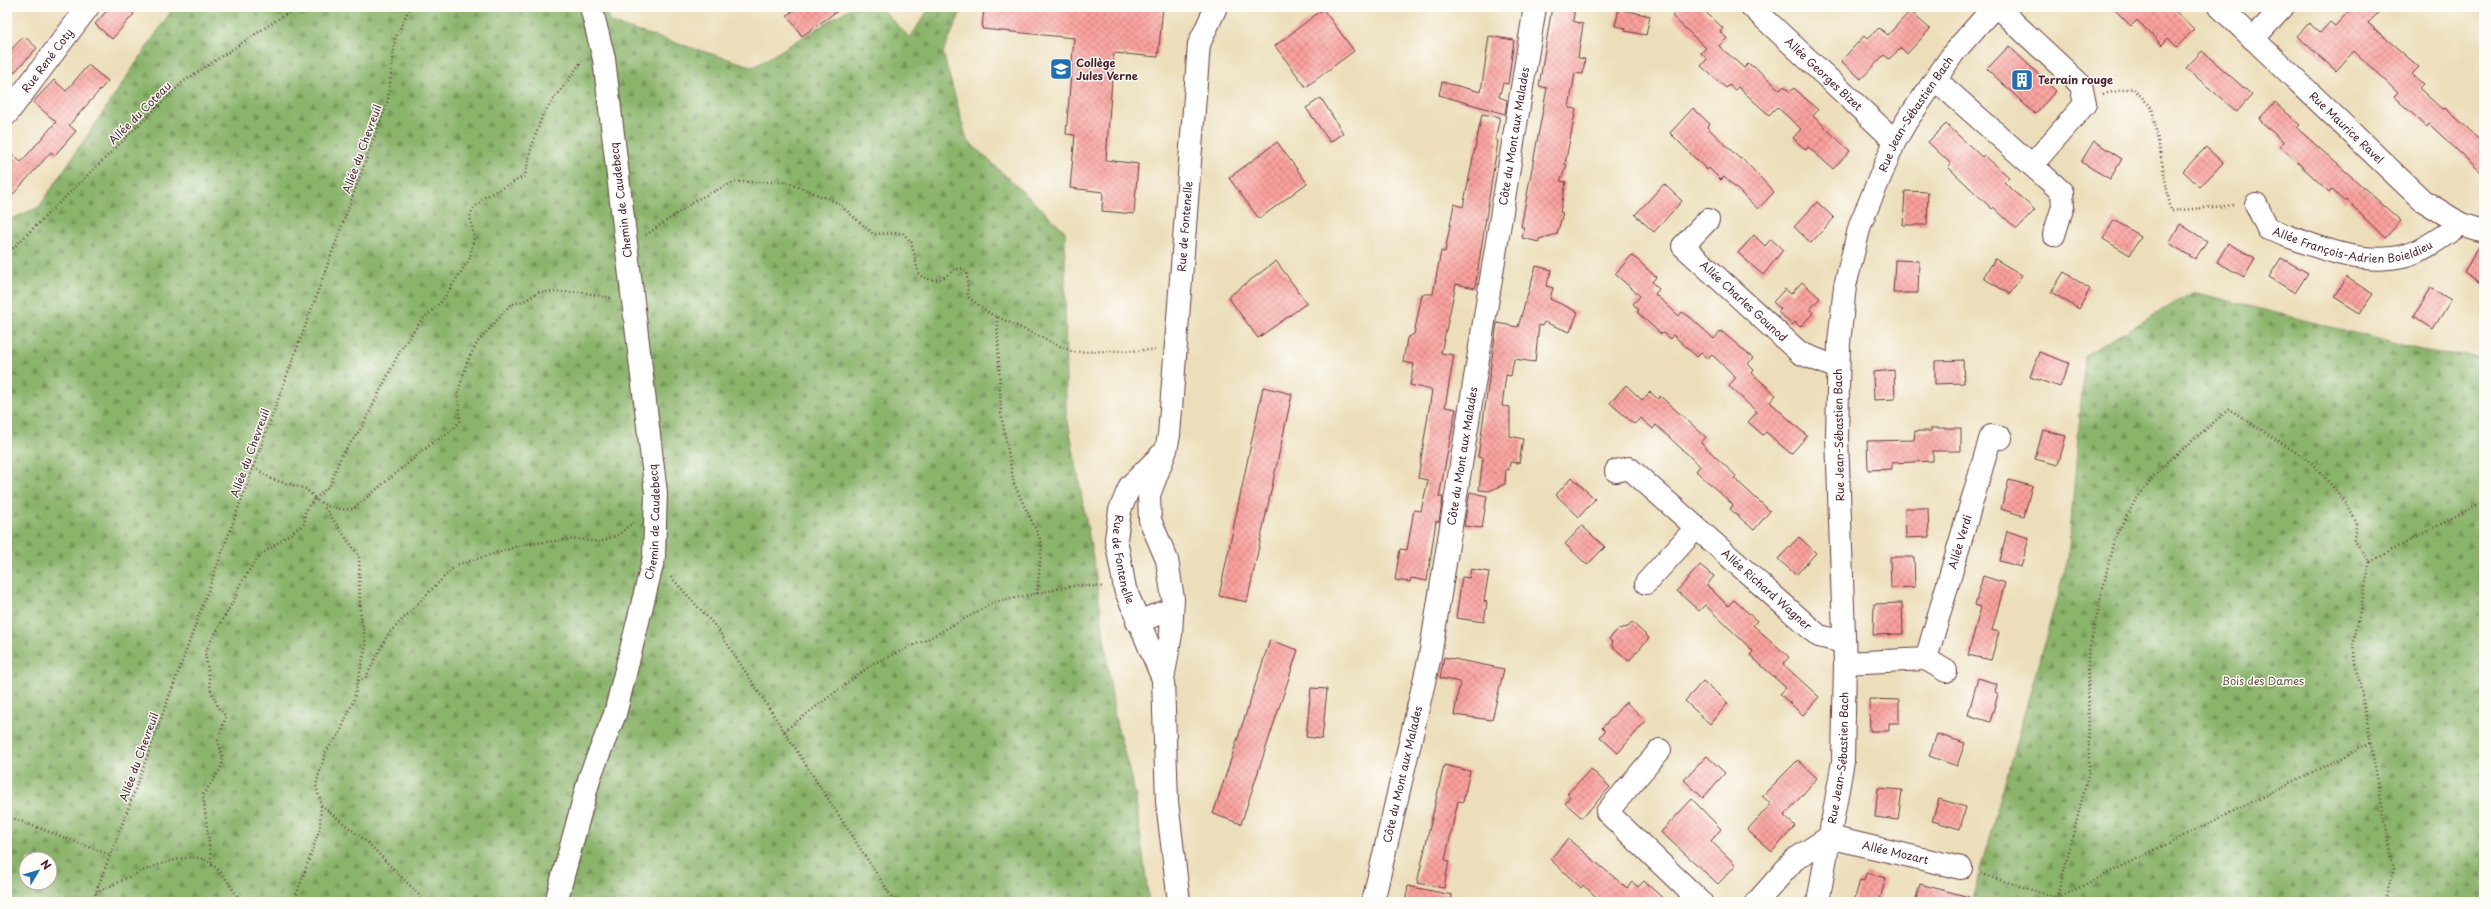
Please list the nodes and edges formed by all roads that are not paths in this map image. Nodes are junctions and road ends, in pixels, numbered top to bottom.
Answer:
1 (88, 7) edge
2 (592, 7) edge
3 (1216, 7) edge
4 (1535, 7) edge
5 (1752, 7) edge
6 (1994, 7) edge
7 (1997, 7) edge
8 (2220, 7) edge
9 (2283, 7) edge
10 (2253, 39) junction
11 (1936, 80) junction
12 (7, 114) edge
13 (1895, 141) junction
14 (2032, 165) junction
15 (2256, 204) road end
16 (1708, 220) dead end
17 (2461, 224) junction
18 (2484, 231) edge
19 (2054, 235) dead end
20 (1838, 368) junction
21 (2001, 438) dead end
22 (1166, 450) junction
23 (1616, 471) dead end
24 (1696, 528) junction
25 (1646, 583) dead end
26 (1172, 609) junction
27 (1137, 622) junction
28 (1844, 652) junction
29 (1926, 658) junction
30 (1946, 671) dead end
31 (1163, 679) junction
32 (1660, 750) dead end
33 (1829, 837) junction
34 (1961, 868) road end
35 (556, 902) edge
36 (1179, 902) edge
37 (1373, 902) edge
38 (1701, 902) edge
39 (1757, 902) edge
40 (1818, 902) edge

1 - 12 street, Rue René Coty
2 - 35 street, Chemin de Caudebecq
3 - 22 street, Rue de Fontenelle
4 - 37 street, Côte du Mont aux Malades
5 - 13 street, Allée Georges Bizet
6 - 11 street, Rue Jean-Sébastien Bach
7 - 14 street
8 - 10 street, Rue Maurice Ravel
9 - 10 street
10 - 17 street, Rue Maurice Ravel
11 - 13 street, Rue Jean-Sébastien Bach
11 - 14 street
13 - 20 street, Rue Jean-Sébastien Bach
14 - 19 street
15 - 17 street, Allée François-Adrien Boieldieu
16 - 20 street, Allée Charles Gounod
17 - 18 street, Rue Maurice Ravel
20 - 28 street, Rue Jean-Sébastien Bach
21 - 29 street, Allée Verdi
22 - 26 street, Rue de Fontenelle
22 - 27 street, Rue de Fontenelle
23 - 24 street, Allée Richard Wagner
24 - 25 street
24 - 28 street, Allée Richard Wagner
26 - 27 street
26 - 31 street, Rue de Fontenelle
27 - 31 street, Rue de Fontenelle
28 - 29 street
28 - 33 street, Rue Jean-Sébastien Bach
29 - 30 street
31 - 36 street, Rue de Fontenelle
32 - 38 street
33 - 34 street, Allée Mozart
33 - 39 street
33 - 40 street, Rue Jean-Sébastien Bach

